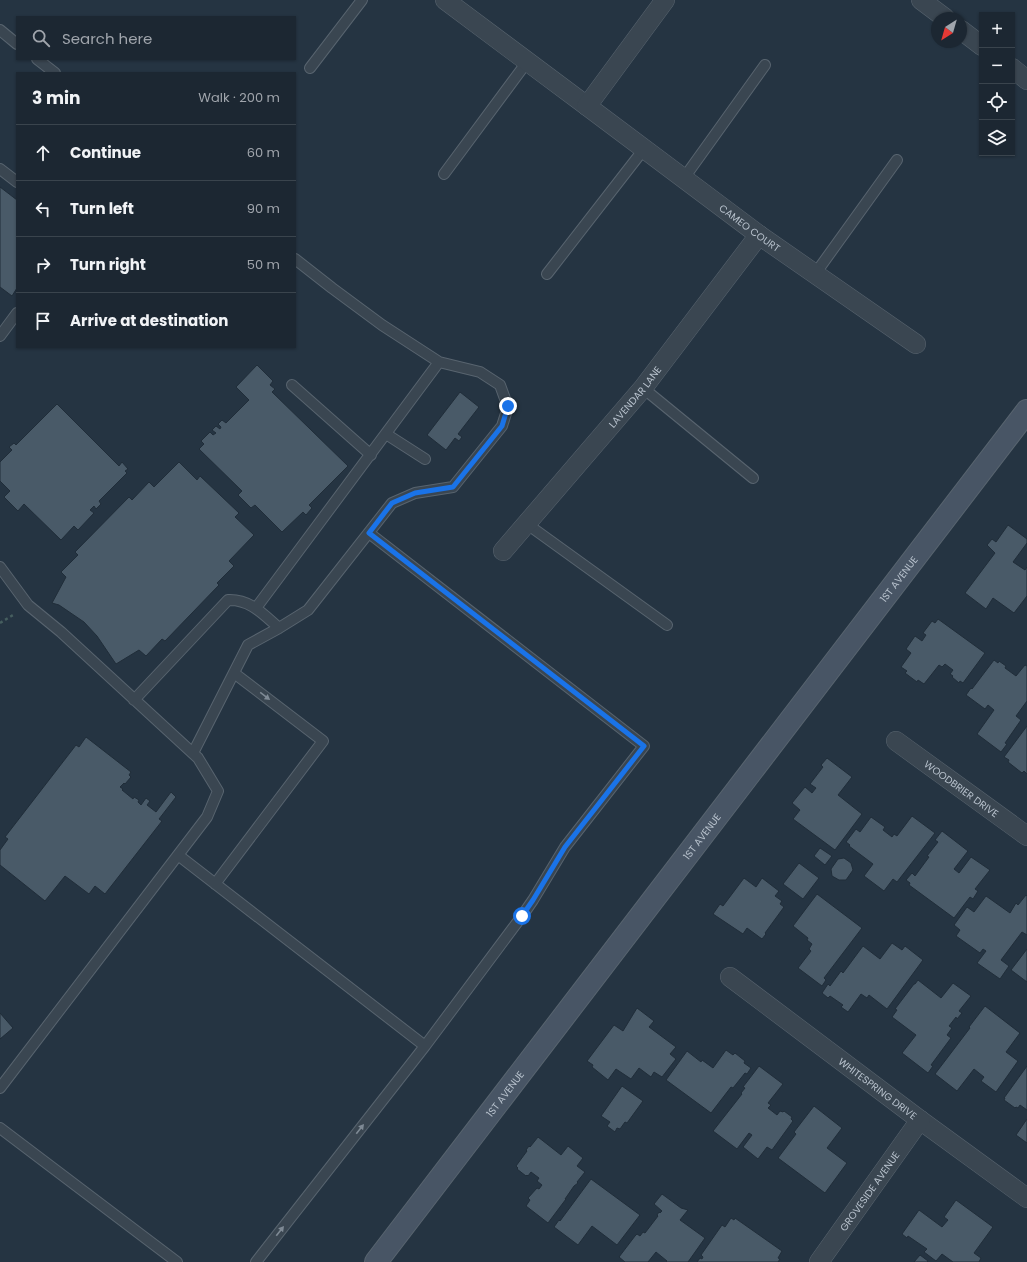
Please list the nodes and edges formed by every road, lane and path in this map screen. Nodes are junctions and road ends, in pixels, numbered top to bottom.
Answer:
1 (362, 0) edge
2 (445, 0) edge
3 (665, 0) edge
4 (921, 0) edge
5 (937, 12) edge
6 (0, 30) edge
7 (967, 35) edge
8 (16, 43) edge
9 (979, 44) edge
10 (38, 60) edge
11 (527, 62) junction
12 (766, 66) dead end
13 (310, 68) dead end
14 (1015, 70) edge
15 (54, 72) edge
16 (1027, 80) edge
17 (588, 106) junction
18 (644, 149) junction
19 (897, 160) dead end
20 (0, 169) edge
21 (444, 174) dead end
22 (684, 178) junction
23 (16, 181) edge
24 (759, 235) junction
25 (296, 260) edge
26 (547, 274) dead end
27 (815, 274) junction
28 (16, 315) edge
29 (0, 336) edge
30 (916, 344) dead end
31 (439, 362) junction
32 (292, 385) dead end
33 (643, 388) junction
34 (1027, 411) edge
35 (386, 434) junction
36 (371, 455) junction
37 (425, 459) dead end
38 (753, 478) dead end
39 (527, 524) junction
40 (369, 533) junction
41 (503, 551) dead end
42 (0, 567) edge
43 (256, 608) junction
44 (667, 625) dead end
45 (279, 628) junction
46 (234, 673) junction
47 (134, 700) junction
48 (896, 741) dead end
49 (193, 753) junction
50 (1027, 836) edge
51 (178, 855) junction
52 (216, 884) junction
53 (730, 977) dead end
54 (425, 1046) junction
55 (0, 1088) edge
56 (920, 1120) junction
57 (0, 1128) edge
58 (1027, 1198) edge
59 (177, 1262) edge
60 (256, 1262) edge
61 (376, 1262) edge
62 (819, 1262) edge

1 - 13 lane
2 - 11 street, CAMEO COURT
3 - 17 street
4 - 5 street
6 - 8 lane
7 - 9 street
10 - 15 lane
11 - 17 street, CAMEO COURT
11 - 21 lane
12 - 22 lane
14 - 16 street
17 - 18 street, CAMEO COURT
18 - 22 street, CAMEO COURT
18 - 26 lane
19 - 27 lane
20 - 23 lane
22 - 24 street, CAMEO COURT
24 - 27 street, CAMEO COURT
24 - 33 street, LAVENDAR LANE
25 - 31 lane
27 - 30 street, CAMEO COURT
28 - 29 lane
31 - 35 lane
31 - 40 lane
32 - 36 lane
33 - 38 lane
33 - 39 street, LAVENDAR LANE
34 - 61 main road, 1ST AVENUE
35 - 36 lane
35 - 37 lane
36 - 43 lane
39 - 41 street, LAVENDAR LANE
39 - 44 lane
40 - 45 lane
40 - 54 lane
42 - 47 lane
43 - 45 lane
43 - 47 lane
45 - 46 lane
46 - 49 lane
46 -> 52 lane
47 - 49 lane
48 - 50 street, WOODBRIER DRIVE
49 - 51 lane
51 - 52 lane
51 - 55 lane
52 - 54 lane
53 - 56 street, WHITESPRING DRIVE
60 -> 54 lane
56 - 58 street, WHITESPRING DRIVE
56 - 62 street, GROVESIDE AVENUE
57 - 59 lane

